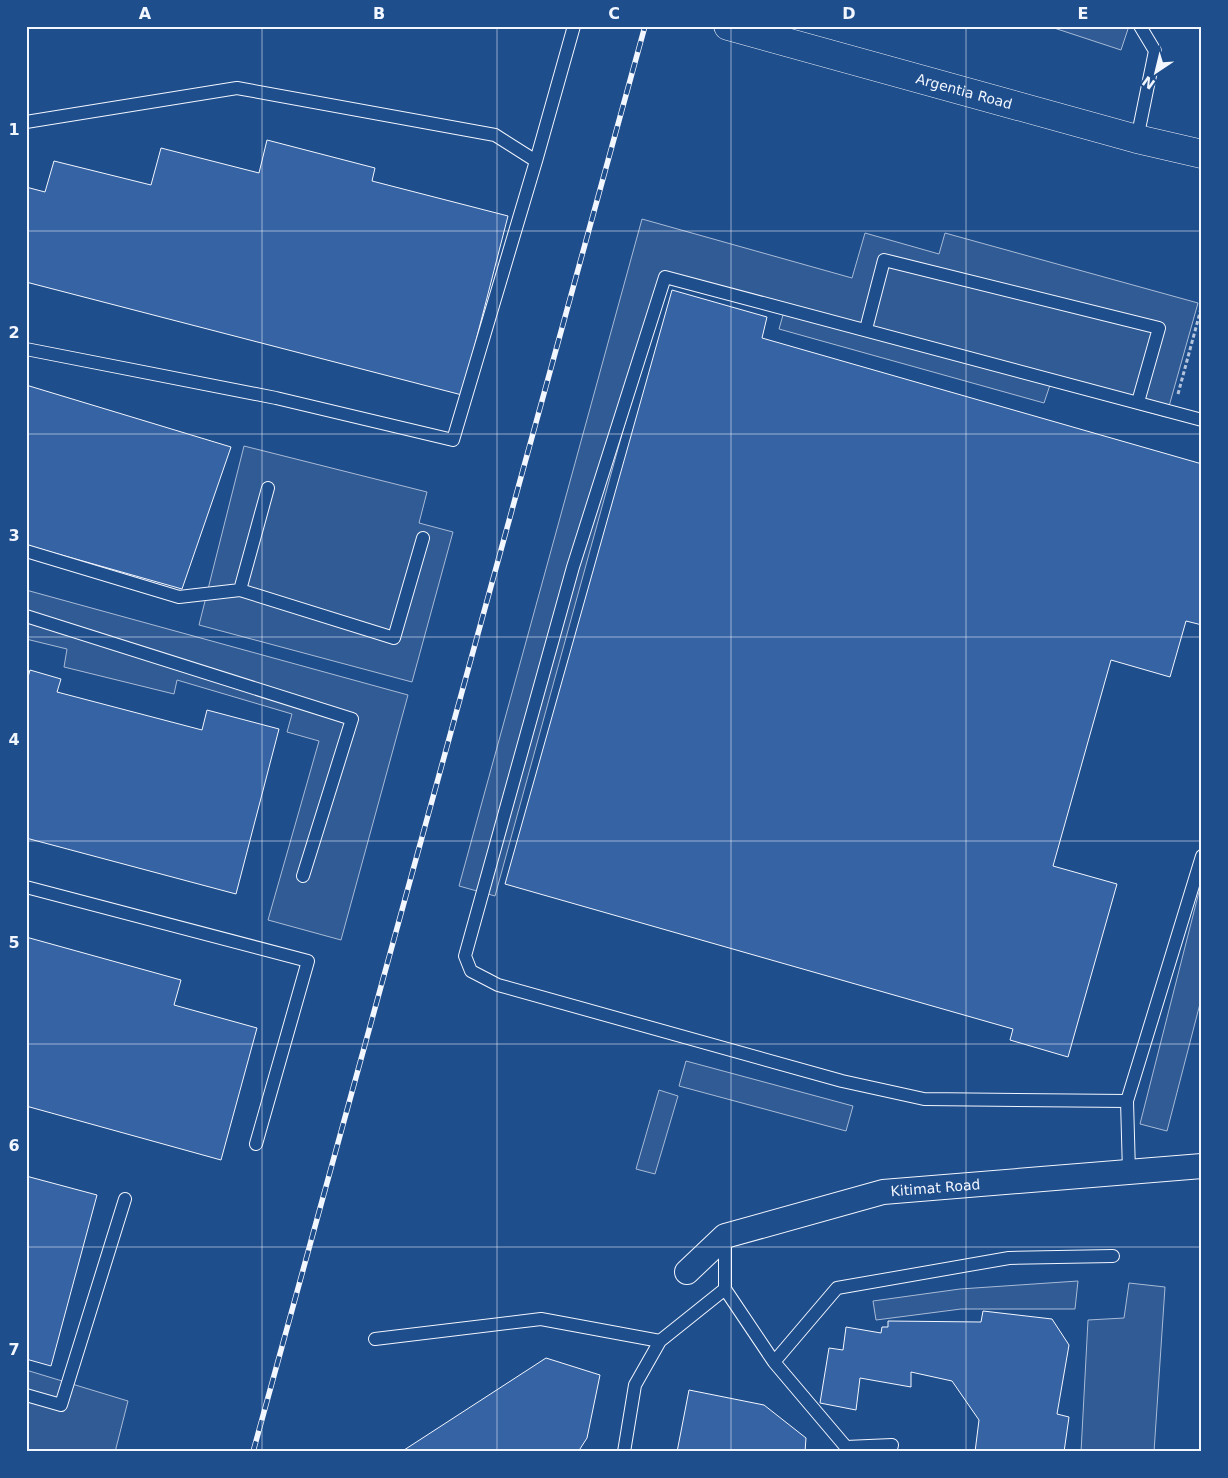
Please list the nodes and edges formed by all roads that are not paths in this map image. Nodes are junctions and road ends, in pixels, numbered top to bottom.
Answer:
1 (574, 26) edge
2 (1140, 26) edge
3 (733, 27) edge
4 (26, 122) edge
5 (1137, 139) junction
6 (1202, 154) edge
7 (536, 161) junction
8 (866, 329) junction
9 (26, 349) edge
10 (1138, 402) junction
11 (1202, 420) edge
12 (268, 488) dead end
13 (423, 538) dead end
14 (26, 551) edge
15 (240, 590) junction
16 (26, 616) edge
17 (1202, 856) edge
18 (303, 876) dead end
19 (26, 887) edge
20 (1127, 1100) junction
21 (256, 1144) dead end
22 (1202, 1166) edge
23 (1129, 1172) junction
24 (125, 1199) dead end
25 (725, 1236) junction
26 (1114, 1256) dead end
27 (687, 1272) dead end
28 (725, 1289) junction
29 (375, 1339) dead end
30 (660, 1341) junction
31 (774, 1362) junction
32 (26, 1395) edge
33 (624, 1452) edge
34 (890, 1452) edge

1 - 7 lane
2 - 5 lane
3 - 5 street, Argentia Road
4 - 7 lane
5 - 6 street, Argentia Road
7 - 9 lane
8 - 10 lane
8 - 10 lane
8 - 20 lane
10 - 11 lane
12 - 15 lane
13 - 15 lane
14 - 15 lane
16 - 18 lane
17 - 20 lane
19 - 21 lane
20 - 23 lane
22 - 23 street, Kitimat Road
23 - 25 street, Kitimat Road
24 - 32 lane
25 - 27 street, Kitimat Road
25 - 28 lane
26 - 31 lane
28 - 30 lane
28 - 31 lane
29 - 30 lane
30 - 33 lane
31 - 34 lane

